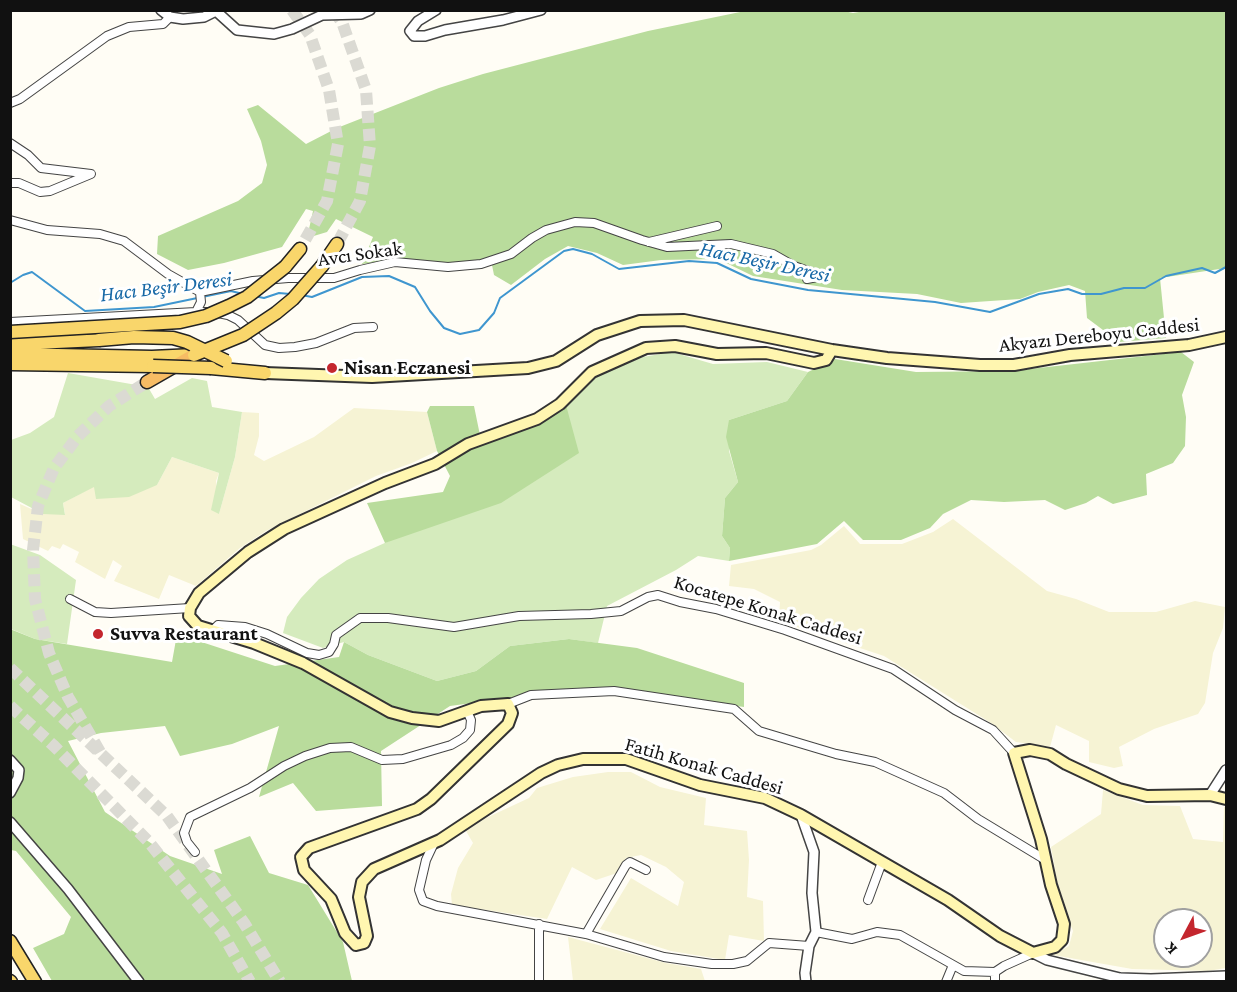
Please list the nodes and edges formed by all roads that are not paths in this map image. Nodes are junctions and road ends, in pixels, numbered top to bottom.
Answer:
1 (161, 10) edge
2 (370, 10) edge
3 (436, 10) edge
4 (541, 10) edge
5 (216, 11) edge
6 (170, 17) junction
7 (10, 103) edge
8 (10, 143) edge
9 (10, 183) edge
10 (10, 220) edge
11 (717, 226) dead end
12 (648, 242) junction
13 (337, 244) tunnel mouth
14 (300, 249) tunnel mouth
15 (807, 279) dead end
16 (200, 292) junction
17 (196, 312) junction
18 (10, 322) edge
19 (373, 327) dead end
20 (1227, 337) edge
21 (11, 339) edge
22 (832, 350) junction
23 (194, 355) junction
24 (10, 364) edge
25 (265, 373) junction
26 (147, 382) tunnel mouth
27 (70, 599) dead end
28 (190, 608) junction
29 (213, 630) junction
30 (508, 704) junction
31 (466, 711) junction
32 (1014, 753) junction
33 (10, 760) edge
34 (1227, 770) edge
35 (10, 793) edge
36 (1210, 795) junction
37 (1227, 799) edge
38 (801, 815) junction
39 (10, 822) edge
40 (434, 843) junction
41 (195, 852) dead end
42 (1044, 859) junction
43 (882, 862) junction
44 (646, 870) dead end
45 (868, 900) dead end
46 (539, 924) junction
47 (816, 932) junction
48 (586, 934) junction
49 (10, 941) edge
50 (809, 946) junction
51 (1033, 953) junction
52 (953, 965) junction
53 (995, 972) junction
54 (1227, 976) edge
55 (35, 981) edge
56 (139, 981) edge
57 (539, 981) edge
58 (806, 981) edge
59 (946, 981) edge
60 (994, 981) edge

1 - 6 street
2 - 5 street
3 - 4 street
5 - 6 street
6 - 7 street
8 - 9 street
10 - 16 street
11 - 12 street
12 - 15 street, Avcı Sokak
12 - 16 street, Avcı Sokak
13 - 23 main road, bridge
14 - 21 main road, bridge
16 - 17 street
17 - 18 street
17 - 19 street
20 - 22 main road, Akyazı Dereboyu Caddesi
21 - 23 main road
21 - 25 main road, bridge
22 - 25 main road, Akyazı Dereboyu Caddesi
22 - 28 main road
23 - 26 highway
24 - 25 main road, bridge
27 - 28 street
28 - 29 main road
29 - 31 main road
29 - 32 street, Kocatepe Konak Caddesi
30 - 31 main road
30 - 40 main road, Fatih Konak Caddesi
30 - 42 street
31 - 41 street
32 - 36 main road
32 - 42 main road, Kocatepe Konak Caddesi
33 - 35 street
34 - 36 street
36 - 37 main road
38 - 40 main road, Fatih Konak Caddesi
38 - 43 main road, Fatih Konak Caddesi
38 - 47 street
39 - 56 street
40 - 46 street
42 - 51 main road, Kocatepe Konak Caddesi
43 - 45 street
43 - 51 main road, Fatih Konak Caddesi
44 - 48 street
46 - 48 street
46 - 57 street
47 - 50 street
47 - 52 street
48 - 50 street
49 - 55 main road
50 - 58 street
51 - 53 street
51 - 54 street, Fatih Konak Caddesi
52 - 53 street
52 - 59 street
53 - 60 street

